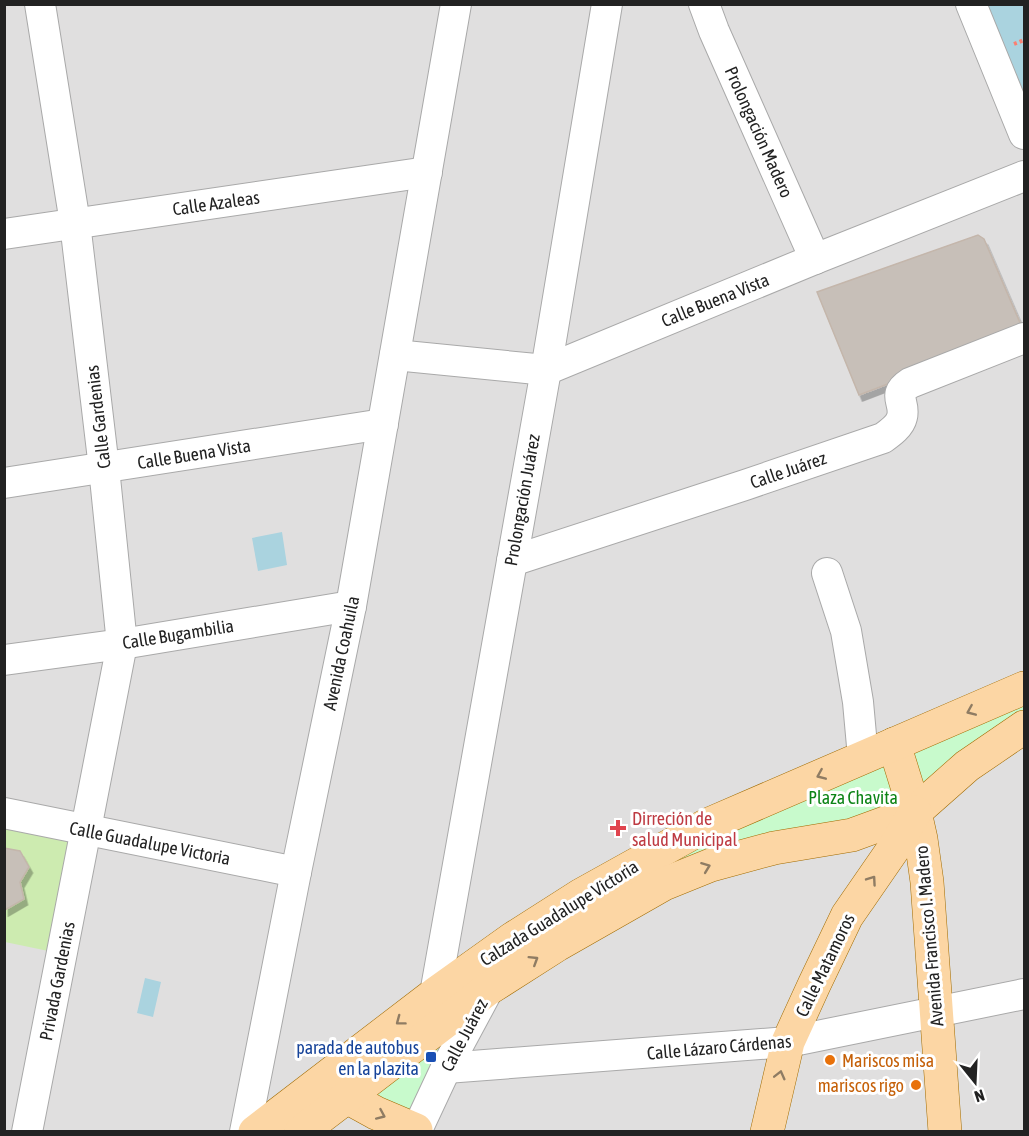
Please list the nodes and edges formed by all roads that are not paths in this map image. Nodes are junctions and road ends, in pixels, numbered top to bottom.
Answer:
1 (40, 4) edge
2 (456, 4) edge
3 (607, 4) edge
4 (704, 4) edge
5 (971, 4) edge
6 (1024, 134) edge
7 (427, 172) junction
8 (1024, 176) edge
9 (75, 223) junction
10 (4, 234) edge
11 (815, 259) junction
12 (1024, 338) edge
13 (395, 355) junction
14 (546, 370) junction
15 (383, 424) junction
16 (104, 468) junction
17 (4, 483) edge
18 (512, 561) junction
19 (827, 573) dead end
20 (351, 606) junction
21 (122, 644) junction
22 (4, 660) edge
23 (1024, 688) edge
24 (1024, 728) edge
25 (894, 744) junction
26 (863, 757) junction
27 (915, 812) junction
28 (4, 813) edge
29 (86, 830) junction
30 (296, 872) junction
31 (512, 939) junction
32 (488, 989) junction
33 (435, 994) junction
34 (1024, 994) edge
35 (936, 1012) junction
36 (788, 1042) junction
37 (446, 1068) junction
38 (347, 1097) junction
39 (27, 1131) edge
40 (245, 1131) edge
41 (255, 1131) edge
42 (302, 1131) edge
43 (416, 1131) edge
44 (766, 1131) edge
45 (945, 1131) edge

1 - 9 street, Calle Gardenias
2 - 7 street, Avenida Coahuila
3 - 14 street, Prolongación Juárez
4 - 11 street, Prolongación Madero
5 - 6 street
7 - 9 street, Calle Azaleas
7 - 13 street, Avenida Coahuila
8 - 11 street, Calle Buena Vista
9 - 10 street, Calle Azaleas
9 - 16 street, Calle Gardenias
11 - 14 street, Calle Buena Vista
12 - 18 street, Calle Juárez
13 - 14 street, Calle Buena Vista
13 - 15 street, Avenida Coahuila
14 - 18 street, Prolongación Juárez
15 - 16 street, Calle Buena Vista
15 - 20 street, Avenida Coahuila
16 - 17 street, Calle Buena Vista
16 - 21 street, Calle Gardenias
18 - 33 street, Prolongación Juárez
19 - 26 street
20 - 21 street, Calle Bugambilia
20 - 30 street, Avenida Coahuila
21 - 22 street, Calle Bugambilia
21 - 29 street, Calle Gardenias
23 -> 25 main road, Calzada Guadalupe Victoria
24 - 27 main road, Calzada Guadalupe Victoria
25 - 26 main road, Calzada Guadalupe Victoria
25 - 27 main road, Avenida Francisco I. Madero
26 -> 31 main road, Calzada Guadalupe Victoria
32 -> 27 main road, Calzada Guadalupe Victoria
27 - 35 main road, Avenida Francisco I. Madero
36 -> 27 main road, Calle Matamoros
28 - 29 street, Calle Guadalupe Victoria
29 - 30 street, Calle Guadalupe Victoria
29 - 39 street, Privada Gardenias
30 - 40 street, Avenida Coahuila
31 - 32 street, Calle Juárez
31 - 33 main road, Calzada Guadalupe Victoria
32 - 37 street, Calle Juárez
32 - 38 main road, Calzada Guadalupe Victoria
33 -> 41 main road, Calzada Guadalupe Victoria
34 - 35 street, Calle Lázaro Cárdenas
35 - 36 street, Calle Lázaro Cárdenas
35 - 45 main road, Avenida Francisco I. Madero
36 - 37 street, Calle Lázaro Cárdenas
44 -> 36 main road, Calle Matamoros
37 - 43 street, Calle Juárez
38 - 42 main road, Calzada Guadalupe Victoria
38 -> 43 main road

